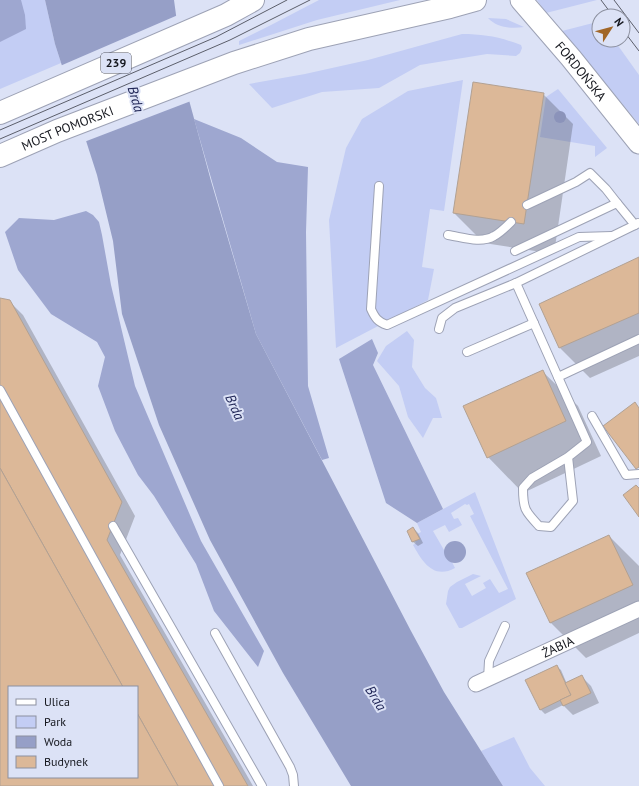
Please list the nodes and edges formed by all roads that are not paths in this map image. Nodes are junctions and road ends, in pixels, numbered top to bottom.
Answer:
1 (253, 0) edge
2 (475, 0) edge
3 (521, 0) edge
4 (3, 112) edge
5 (639, 143) edge
6 (7, 153) edge
7 (379, 186) dead end
8 (617, 203) junction
9 (527, 205) dead end
10 (511, 222) dead end
11 (637, 224) edge
12 (448, 235) dead end
13 (612, 236) junction
14 (515, 251) dead end
15 (516, 283) junction
16 (534, 322) junction
17 (439, 329) dead end
18 (639, 339) edge
19 (467, 352) dead end
20 (558, 377) junction
21 (0, 390) edge
22 (592, 416) dead end
23 (568, 457) junction
24 (639, 474) edge
25 (113, 526) dead end
26 (639, 609) edge
27 (505, 626) dead end
28 (215, 633) dead end
29 (482, 682) joint
30 (219, 786) edge
31 (262, 786) edge
32 (294, 786) edge

1 - 4 main road, 239
2 - 6 main road, MOST POMORSKI
3 - 5 main road, FORDOŃSKA
7 - 13 lane
8 - 9 lane
8 - 11 lane
8 - 14 lane
10 - 12 lane
11 - 13 lane
13 - 15 lane
15 - 16 lane
15 - 17 lane
16 - 19 lane
16 - 20 lane
18 - 20 lane
20 - 23 lane
21 - 30 lane
22 - 24 lane
23 - 23 lane
25 - 31 lane
26 - 29 street, ŻABIA
27 - 29 lane
28 - 32 lane

